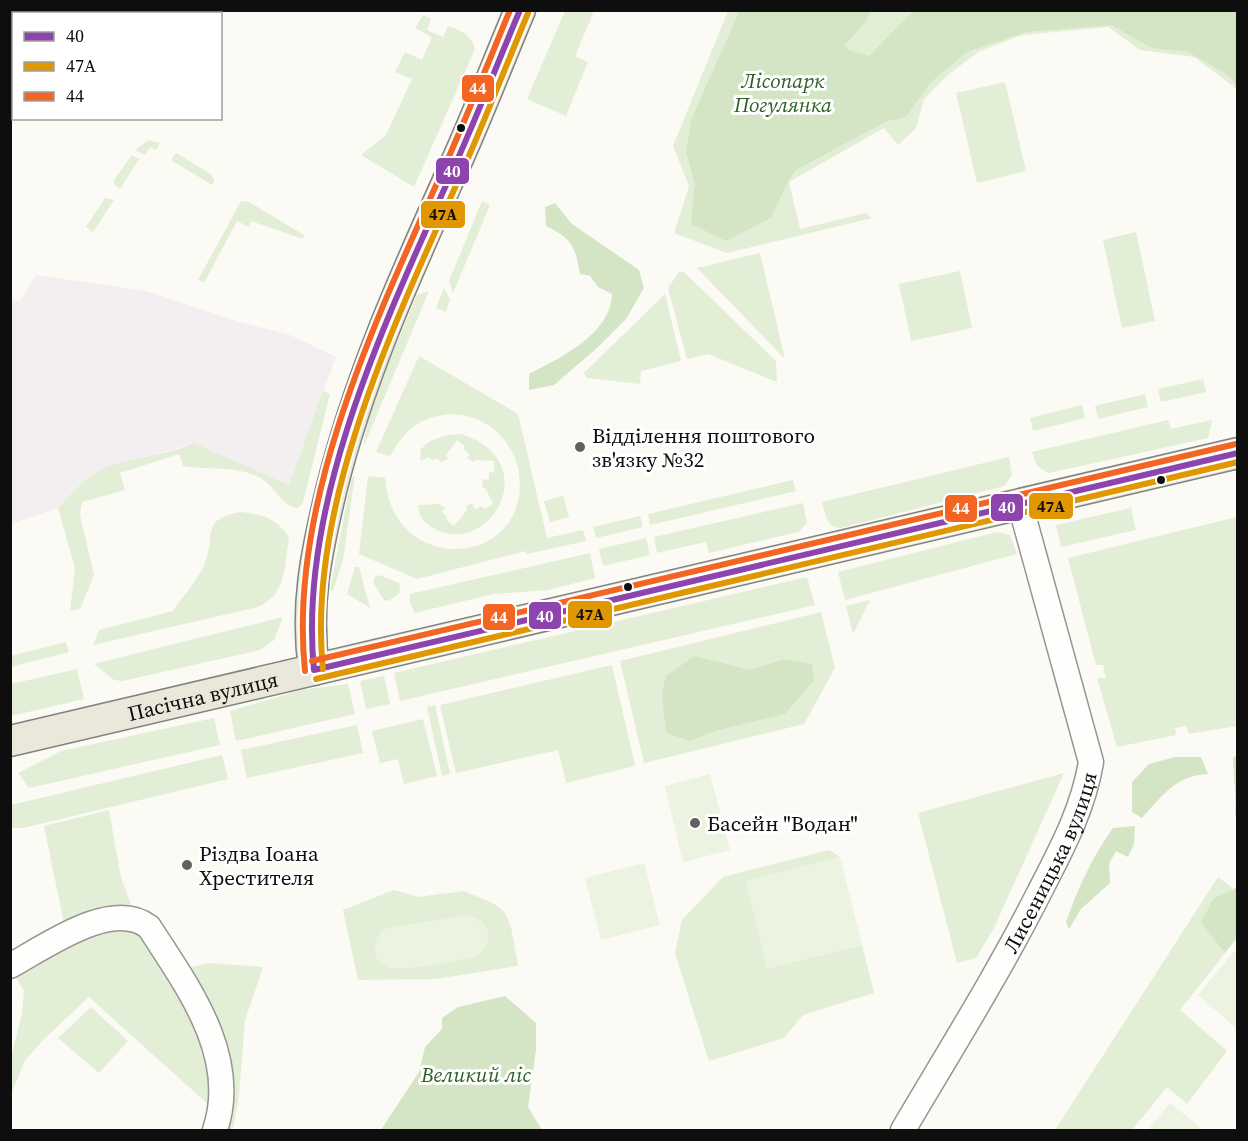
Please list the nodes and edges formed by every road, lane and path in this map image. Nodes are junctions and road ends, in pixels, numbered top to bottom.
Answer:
1 (520, 10) edge
2 (1238, 453) edge
3 (1020, 504) junction
4 (314, 670) junction
5 (10, 741) edge
6 (10, 966) edge
7 (215, 1131) edge
8 (903, 1131) edge

1 - 4 main road
2 - 3 main road, Пасічна вулиця
3 - 4 main road, Пасічна вулиця
3 - 8 street, Лисеницька вулиця
4 - 5 main road, Пасічна вулиця
6 - 7 street

